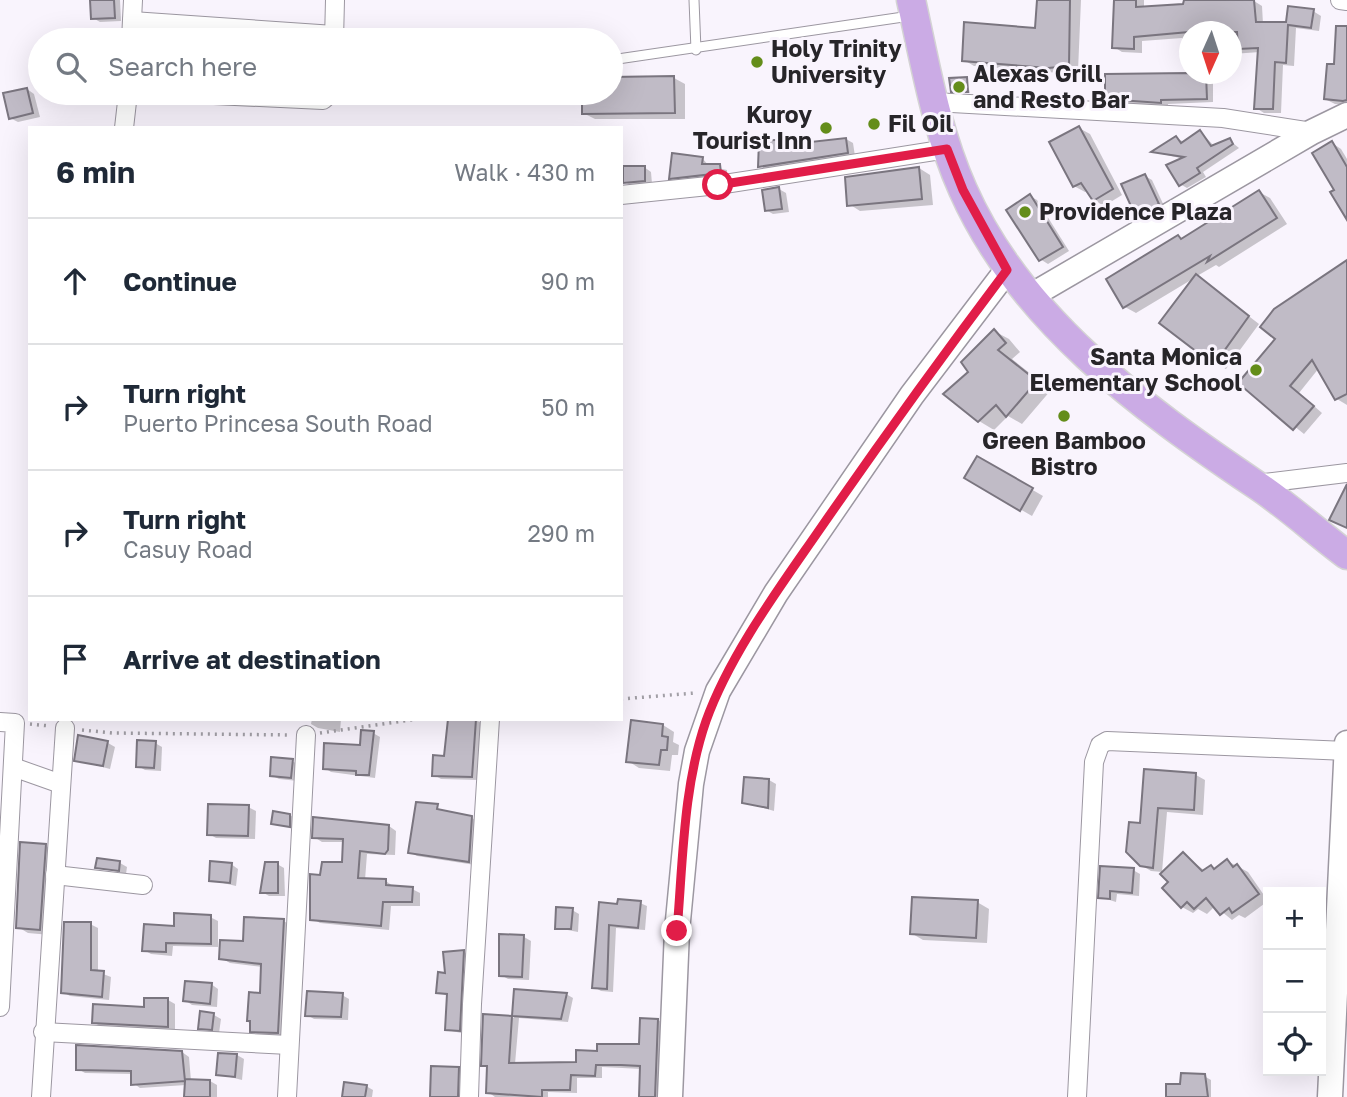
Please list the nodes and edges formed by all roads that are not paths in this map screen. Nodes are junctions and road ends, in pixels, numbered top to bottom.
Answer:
1 (133, 0) edge
2 (335, 0) edge
3 (694, 0) edge
4 (1340, 0) edge
5 (1347, 1) edge
6 (913, 8) edge
7 (132, 21) junction
8 (132, 28) edge
9 (215, 28) edge
10 (334, 28) edge
11 (696, 50) junction
12 (623, 59) edge
13 (934, 102) junction
14 (127, 105) edge
15 (1347, 115) edge
16 (124, 126) edge
17 (1312, 132) junction
18 (947, 149) junction
19 (623, 195) edge
20 (1007, 270) junction
21 (1029, 297) junction
22 (1347, 473) edge
23 (1256, 484) junction
24 (1347, 555) edge
25 (490, 721) edge
26 (8, 722) edge
27 (65, 728) road end
28 (306, 735) road end
29 (1347, 743) edge
30 (1347, 751) edge
31 (13, 767) junction
32 (61, 784) junction
33 (55, 874) junction
34 (143, 885) dead end
35 (0, 1007) edge
36 (43, 1032) junction
37 (289, 1045) junction
38 (41, 1097) edge
39 (287, 1097) edge
40 (470, 1097) edge
41 (670, 1097) edge
42 (1077, 1097) edge
43 (1330, 1097) edge

1 - 7 street
2 - 10 street
3 - 11 lane
4 - 5 street
6 - 11 lane
6 - 13 main road
7 - 8 street
7 - 9 street
11 - 12 lane
13 - 17 street
13 - 18 main road
14 - 16 street
15 - 17 street
17 - 21 street
18 - 19 street
18 - 20 main road
20 - 21 main road
20 - 41 street
21 - 23 main road
22 - 23 street
23 - 24 main road
25 - 40 street
26 - 31 street
27 - 32 street
28 - 37 street
29 - 30 street
30 - 42 street
30 - 43 street
31 - 32 street
31 - 35 street
32 - 33 street
33 - 34 street
33 - 36 street
36 - 37 street
36 - 38 street
37 - 39 street

